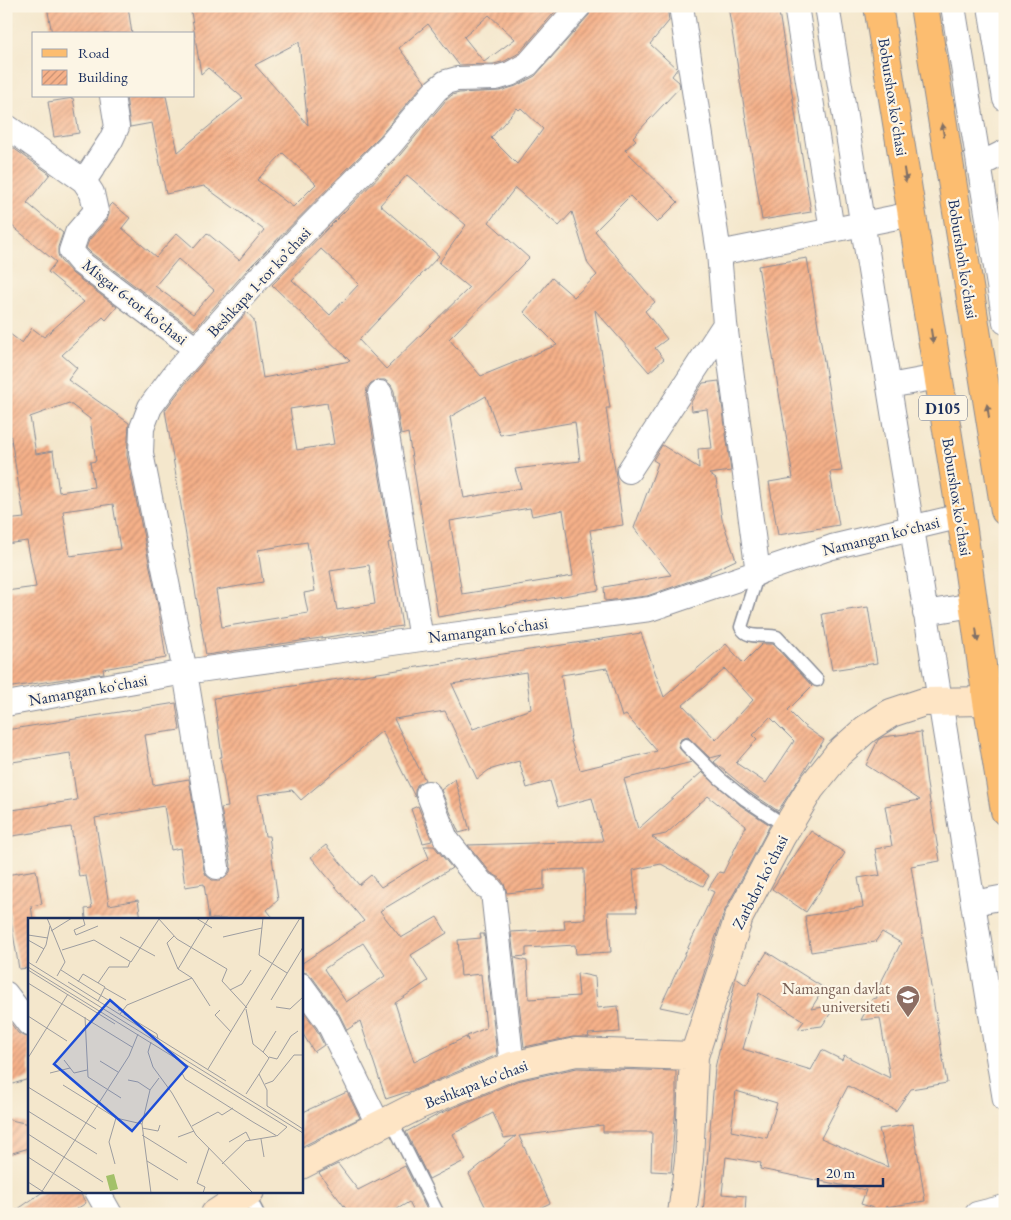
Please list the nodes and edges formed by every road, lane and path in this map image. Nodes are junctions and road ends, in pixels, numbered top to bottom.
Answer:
1 (579, 6) edge
2 (682, 6) edge
3 (796, 6) edge
4 (827, 6) edge
5 (878, 6) edge
6 (953, 6) edge
7 (990, 6) edge
8 (931, 7) edge
9 (112, 98) edge
10 (1005, 99) edge
11 (6, 126) edge
12 (1005, 152) edge
13 (979, 165) junction
14 (84, 181) junction
15 (954, 204) junction
16 (995, 204) edge
17 (912, 214) junction
18 (862, 224) junction
19 (832, 230) junction
20 (719, 253) junction
21 (1005, 322) edge
22 (725, 324) junction
23 (196, 349) junction
24 (938, 377) junction
25 (889, 386) junction
26 (380, 393) dead end
27 (629, 471) dead end
28 (1005, 511) edge
29 (961, 516) junction
30 (912, 528) junction
31 (758, 573) junction
32 (973, 605) junction
33 (925, 613) junction
34 (421, 639) junction
35 (185, 672) junction
36 (817, 680) dead end
37 (987, 701) junction
38 (940, 702) junction
39 (6, 704) edge
40 (686, 745) dead end
41 (428, 793) dead end
42 (1005, 811) edge
43 (787, 828) junction
44 (218, 867) dead end
45 (1005, 897) edge
46 (972, 903) junction
47 (302, 985) edge
48 (6, 994) edge
49 (28, 1023) edge
50 (694, 1056) junction
51 (512, 1066) junction
52 (1005, 1100) edge
53 (385, 1123) junction
54 (302, 1164) edge
55 (98, 1192) edge
56 (252, 1199) edge
57 (1005, 1207) edge
58 (110, 1214) edge
59 (215, 1214) edge
60 (438, 1214) edge
61 (682, 1214) edge
62 (977, 1214) edge

1 - 23 street, Beshkapa 1-tor koʼchasi
2 - 20 street
3 - 19 street
4 - 18 street
5 -> 17 main road, Boburshox ko'chasi / D105
6 - 13 street
7 - 10 street
15 -> 8 main road, Boburshoh koʻchasi / D105
9 - 14 street
11 - 14 street
12 - 13 street
13 - 16 street
14 - 23 street, Misgar 6-tor koʼchasi
15 - 16 street
28 -> 15 main road, Boburshoh koʻchasi / D105
16 - 21 street
17 - 18 street
17 -> 24 main road, Boburshox ko'chasi / D105
18 - 19 street
18 - 25 street
19 - 20 street
20 - 22 street
22 - 27 street
22 - 31 street
23 - 35 street, Beshkapa 1-tor koʼchasi
24 - 25 street
24 - 29 main road, Boburshox ko'chasi / D105
25 - 30 street
26 - 34 street
29 - 30 street, Namangan koʻchasi
29 - 32 main road, Boburshox ko'chasi / D105
30 - 31 street, Namangan koʻchasi
30 - 33 street
31 - 34 street, Namangan koʻchasi
31 - 36 lane
32 - 33 street
32 -> 37 main road, Boburshox ko'chasi / D105
33 - 38 street
34 - 35 street, Namangan koʻchasi
35 - 39 street, Namangan koʻchasi
35 - 44 street, Beshkapa 1-tor koʼchasi
37 - 38 street, Zarbdor koʻchasi
37 - 42 main road, Boburshox ko'chasi / D105
38 - 43 street, Zarbdor koʻchasi
38 - 46 street
40 - 43 lane
41 - 51 street
43 - 50 street, Zarbdor koʻchasi
45 - 46 street
46 - 52 street
47 - 53 street
48 - 49 street
50 - 51 street, Beshkapa ko'chasi
50 - 61 street, Zarbdor koʻchasi
51 - 53 street, Beshkapa ko'chasi
53 - 54 street, Beshkapa ko'chasi
53 - 60 lane
55 - 58 street
56 - 59 street
57 - 62 street

